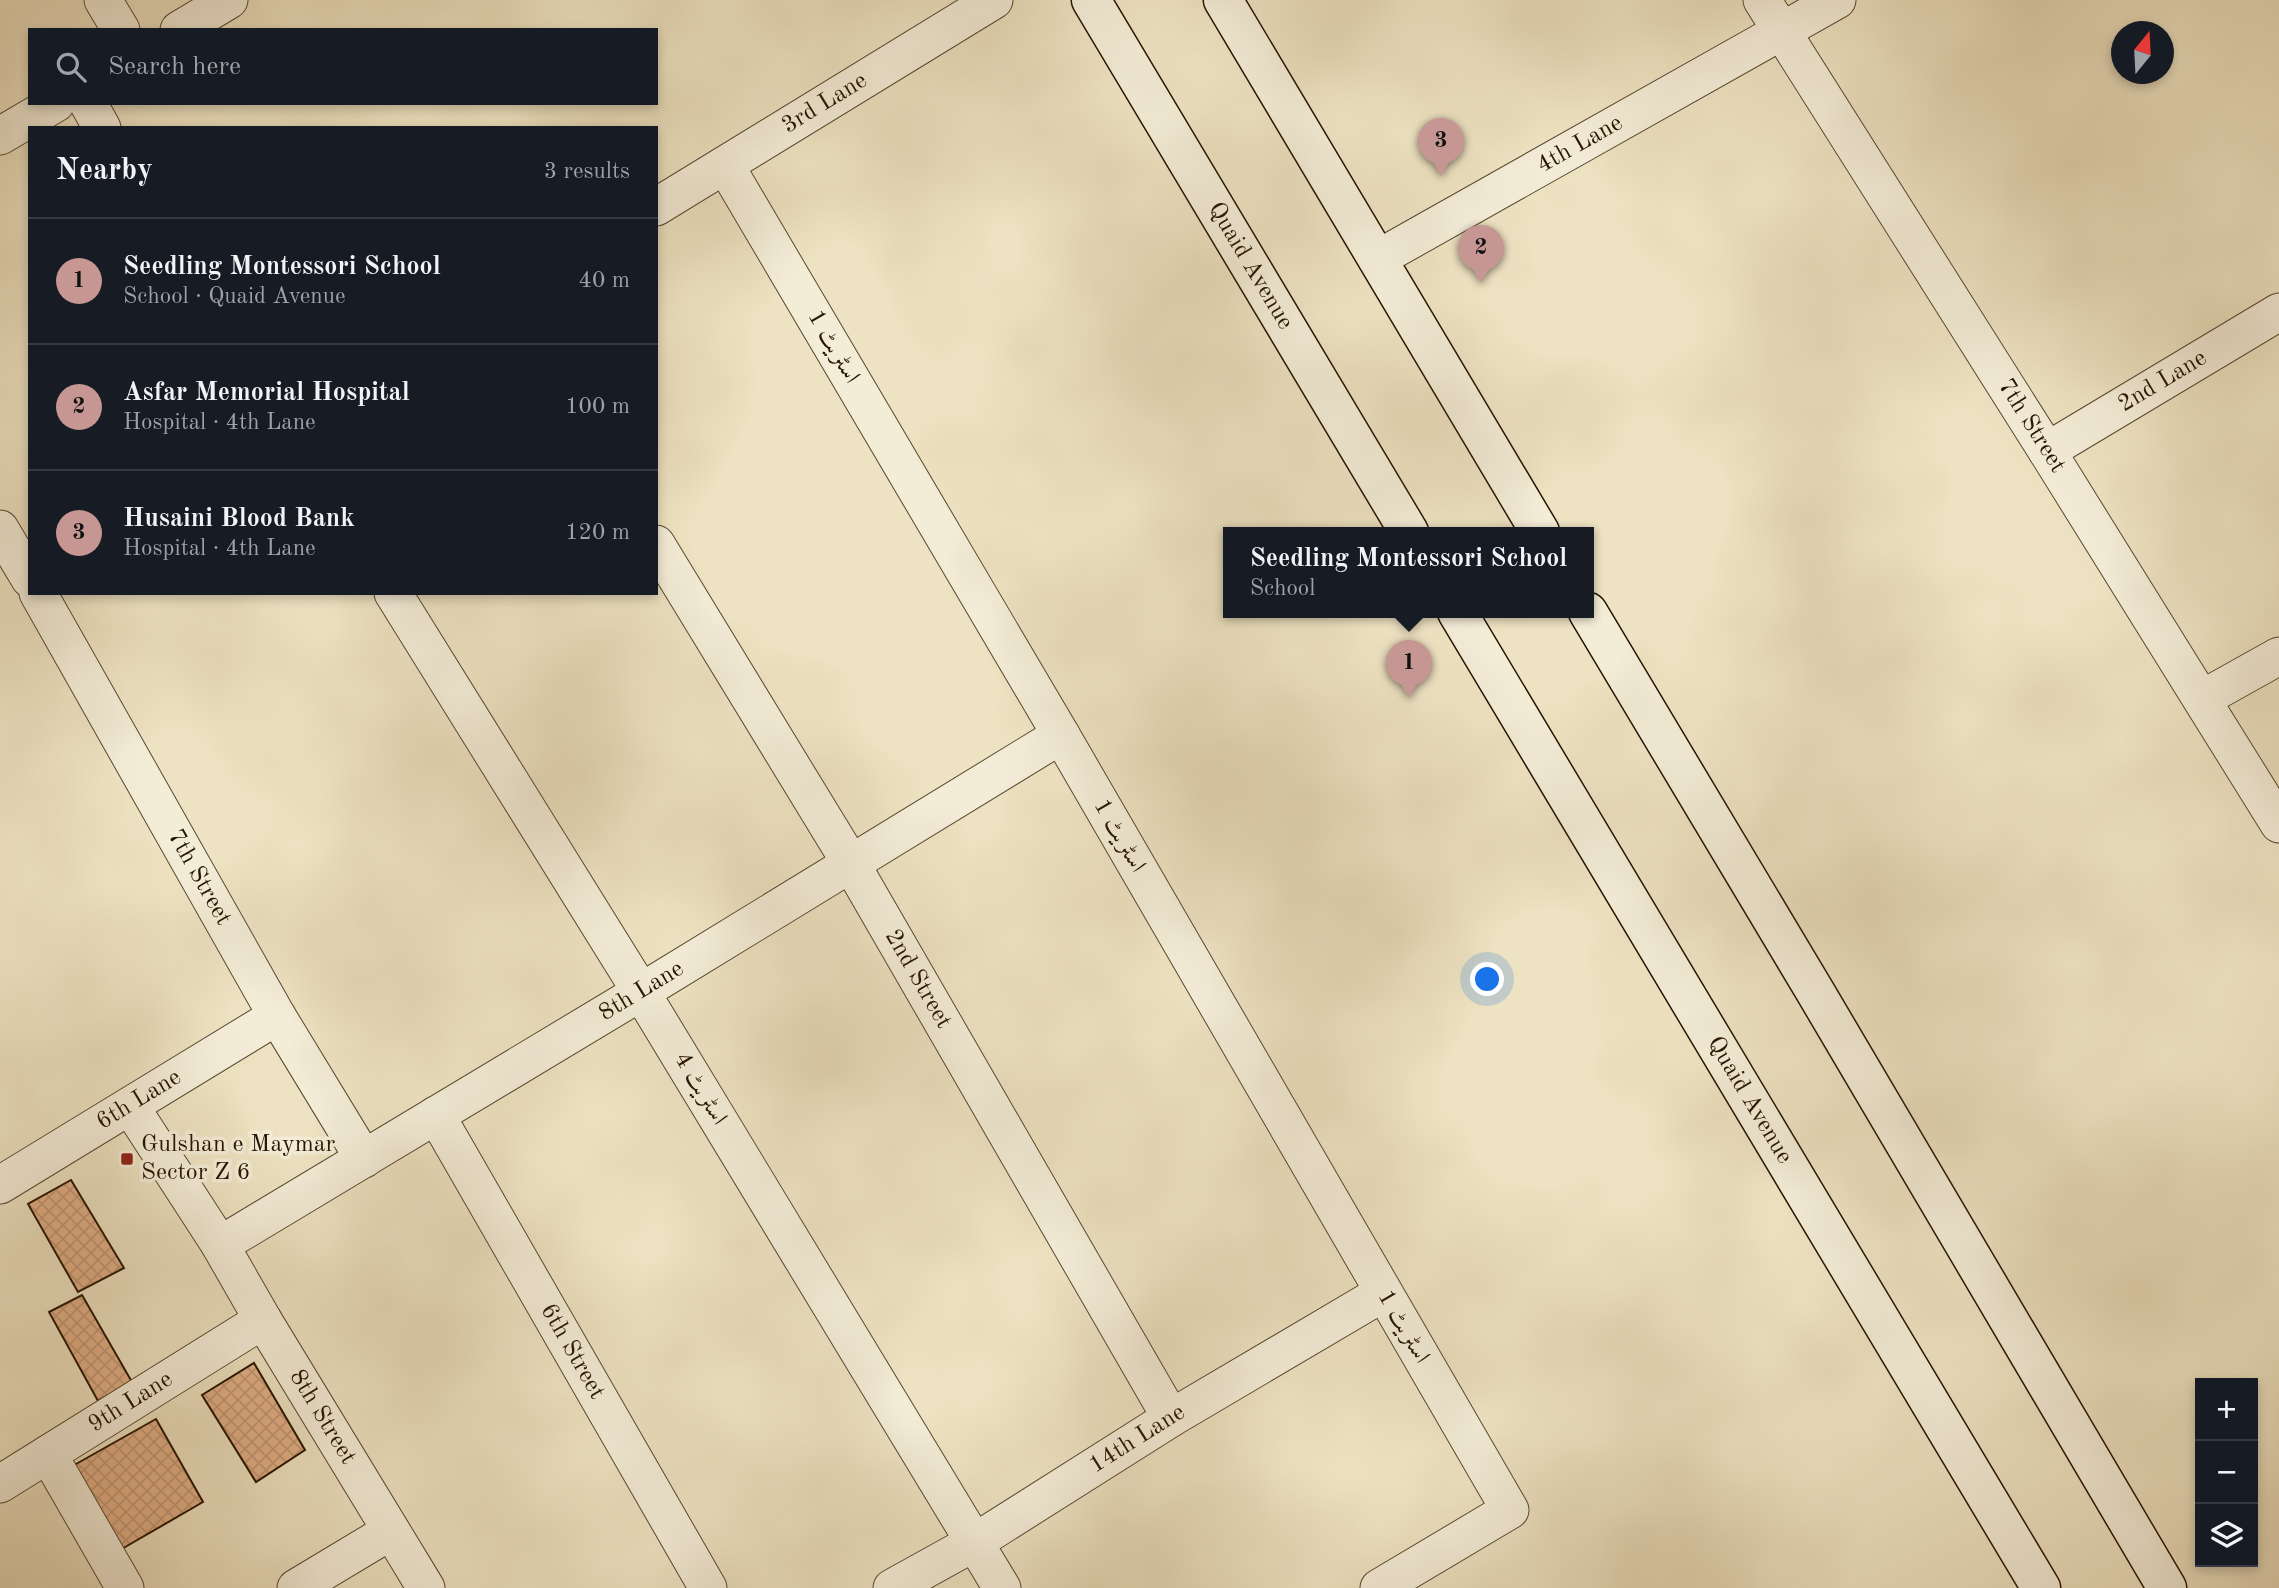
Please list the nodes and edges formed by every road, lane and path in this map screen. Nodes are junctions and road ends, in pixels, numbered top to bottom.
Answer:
1 (103, 0) edge
2 (229, 0) edge
3 (994, 0) edge
4 (1091, 0) edge
5 (1223, 0) edge
6 (1762, 0) edge
7 (1837, 0) edge
8 (120, 28) edge
9 (182, 28) edge
10 (1782, 30) junction
11 (53, 105) edge
12 (89, 105) edge
13 (101, 126) edge
14 (0, 136) edge
15 (725, 165) junction
16 (658, 206) edge
17 (1377, 259) junction
18 (2279, 312) edge
19 (2048, 451) junction
20 (1406, 527) edge
21 (1537, 527) edge
22 (0, 529) edge
23 (658, 547) edge
24 (28, 576) edge
25 (39, 595) edge
26 (394, 595) edge
27 (1461, 618) edge
28 (1592, 618) edge
29 (2279, 656) edge
30 (2202, 699) junction
31 (1060, 735) junction
32 (2279, 824) edge
33 (850, 862) junction
34 (641, 992) junction
35 (277, 1016) junction
36 (130, 1106) junction
37 (436, 1115) junction
38 (365, 1159) junction
39 (0, 1185) edge
40 (220, 1245) junction
41 (1383, 1293) junction
42 (262, 1321) junction
43 (1171, 1418) junction
44 (48, 1454) junction
45 (0, 1484) edge
46 (391, 1531) junction
47 (975, 1542) junction
48 (125, 1588) edge
49 (296, 1588) edge
50 (426, 1588) edge
51 (708, 1588) edge
52 (892, 1588) edge
53 (1002, 1588) edge
54 (1379, 1588) edge
55 (2041, 1588) edge
56 (2167, 1588) edge

1 - 8 street
2 - 9 street
3 - 15 street, 3rd Lane
4 - 20 main road, Quaid Avenue
5 - 17 main road
6 - 10 street
7 - 10 street, 4th Lane
10 - 17 street, 4th Lane
10 - 19 street, 7th Street
11 - 14 street
12 - 13 street
15 - 16 street, 3rd Lane
15 - 31 street, اسٹریٹ 1
17 - 21 main road
18 - 19 street, 2nd Lane
19 - 30 street, 7th Street
22 - 24 street
23 - 33 street, 2nd Street
25 - 35 street, 7th Street
26 - 34 street, اسٹریٹ 4
27 - 55 main road, Quaid Avenue
28 - 56 main road
29 - 30 street
30 - 32 street, 7th Street
31 - 33 street, 8th Lane
31 - 41 street, اسٹریٹ 1
33 - 34 street, 8th Lane
33 - 43 street, 2nd Street
34 - 37 street, 8th Lane
34 - 47 street, اسٹریٹ 4
35 - 36 street, 6th Lane
35 - 38 street, 7th Street
36 - 39 street, 6th Lane
36 - 40 street, 8th Street
37 - 38 street, 8th Lane
37 - 51 street, 6th Street
38 - 40 street, 8th Lane
40 - 42 street, 8th Street
41 - 43 street, 14th Lane
41 - 54 street, اسٹریٹ 1
42 - 44 street, 9th Lane
42 - 46 street, 8th Street
43 - 47 street, 14th Lane
44 - 45 street, 9th Lane
44 - 48 street
46 - 49 street
46 - 50 street, 8th Street
47 - 52 street, 14th Lane
47 - 53 street, اسٹریٹ 4

